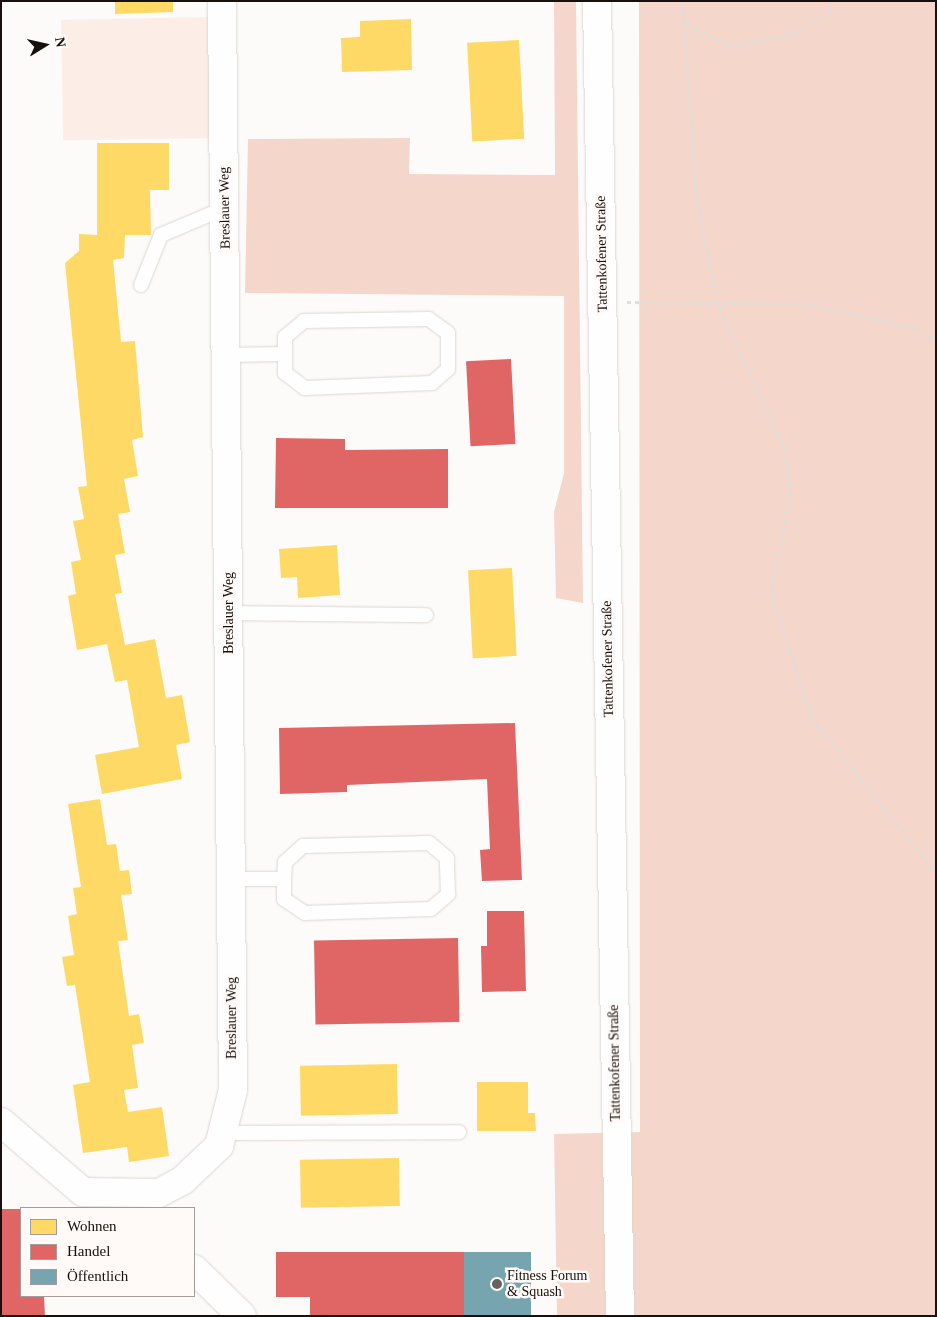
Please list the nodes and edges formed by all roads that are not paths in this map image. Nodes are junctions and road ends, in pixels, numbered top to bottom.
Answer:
1 (222, 1) edge
2 (597, 1) edge
3 (225, 208) junction
4 (142, 285) dead end
5 (285, 354) junction
6 (227, 355) junction
7 (229, 613) junction
8 (426, 615) dead end
9 (231, 879) junction
10 (284, 880) junction
11 (1, 1122) edge
12 (459, 1132) dead end
13 (223, 1133) junction
14 (162, 1200) edge
15 (195, 1270) edge
16 (242, 1316) edge
17 (620, 1316) edge

1 - 3 street, Breslauer Weg
2 - 17 street, Tattenkofener Straße
3 - 4 lane
3 - 6 street, Breslauer Weg
5 - 5 lane
5 - 6 lane
6 - 7 street, Breslauer Weg
7 - 8 lane
7 - 9 street, Breslauer Weg
9 - 10 lane
9 - 13 street, Breslauer Weg
10 - 10 lane
11 - 14 street, Breslauer Weg
12 - 13 lane
13 - 14 street, Breslauer Weg
15 - 16 street

